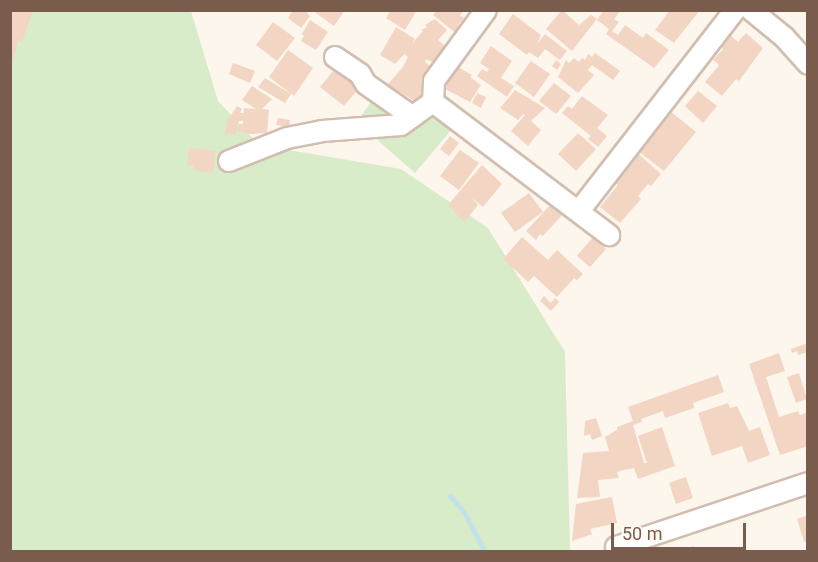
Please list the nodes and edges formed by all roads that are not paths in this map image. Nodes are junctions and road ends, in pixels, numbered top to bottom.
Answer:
1 (486, 10) edge
2 (735, 10) edge
3 (751, 10) edge
4 (335, 57) dead end
5 (807, 64) edge
6 (434, 102) junction
7 (413, 117) junction
8 (229, 160) dead end
9 (579, 211) junction
10 (609, 236) dead end
11 (807, 483) edge
12 (616, 547) dead end

1 - 6 street
2 - 9 street
3 - 5 street
4 - 7 street
6 - 7 street
6 - 9 street
7 - 8 street
9 - 10 street
11 - 12 street

